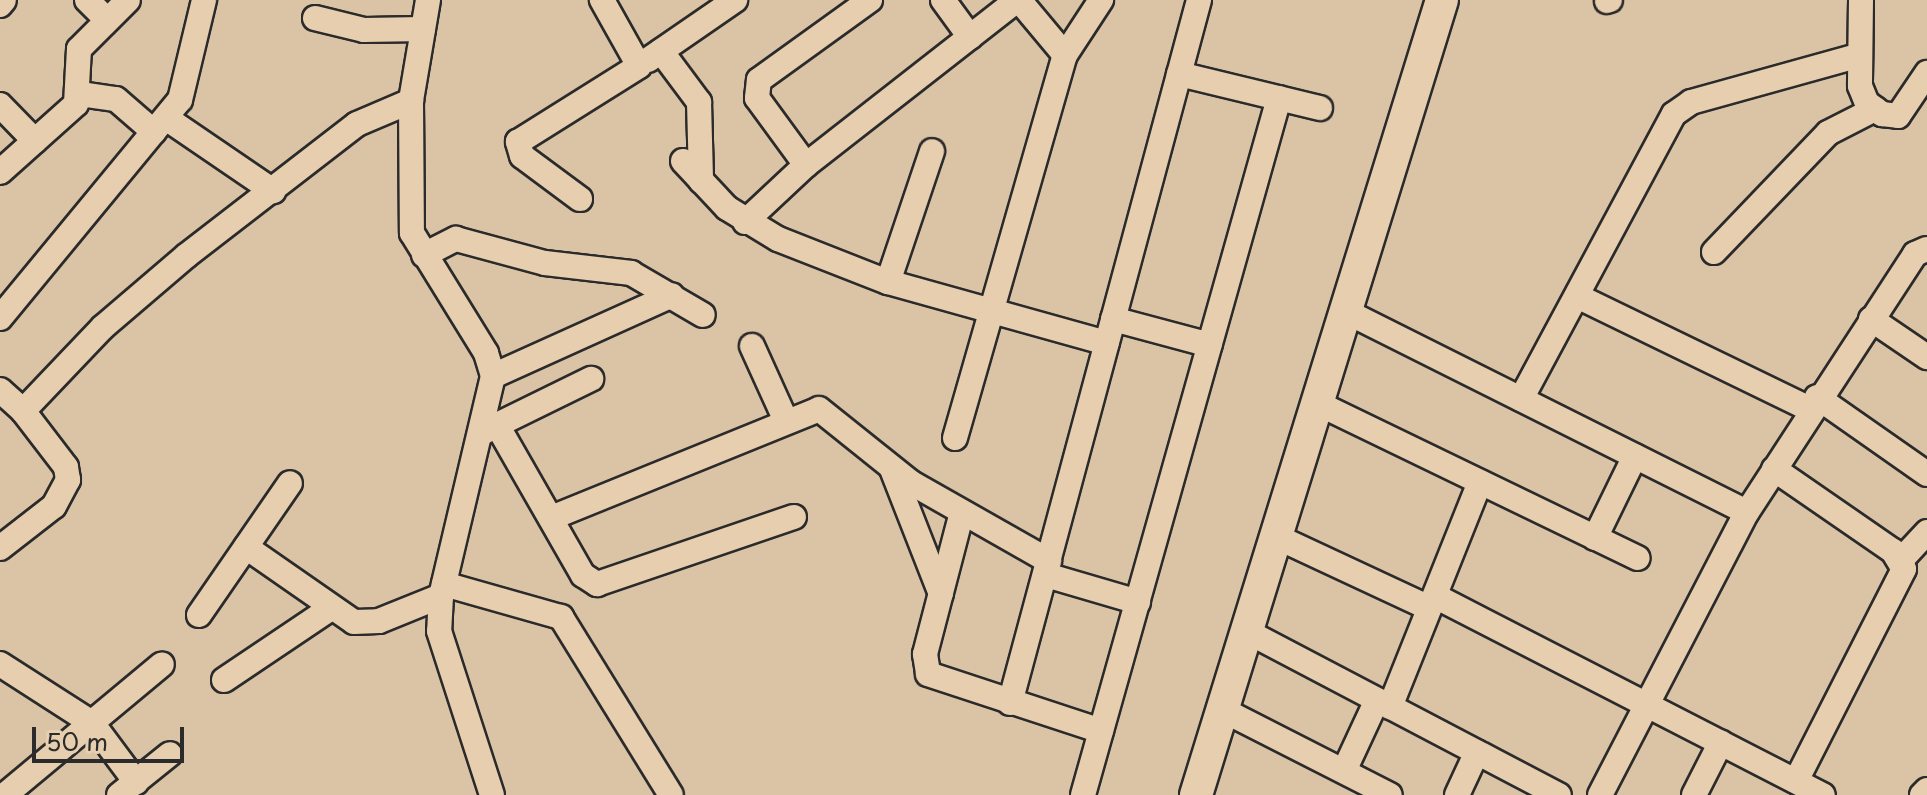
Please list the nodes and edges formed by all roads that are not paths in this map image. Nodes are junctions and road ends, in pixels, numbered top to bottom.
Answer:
1 (4, 0) edge
2 (87, 0) edge
3 (128, 0) edge
4 (204, 0) edge
5 (428, 0) edge
6 (602, 0) edge
7 (735, 0) edge
8 (870, 0) edge
9 (943, 0) edge
10 (1018, 0) edge
11 (1101, 0) edge
12 (1199, 0) edge
13 (1442, 0) edge
14 (1861, 0) edge
15 (0, 5) edge
16 (315, 18) dead end
17 (107, 20) junction
18 (423, 29) junction
19 (970, 37) junction
20 (661, 51) junction
21 (1065, 55) junction
22 (1860, 55) junction
23 (639, 66) junction
24 (1927, 73) edge
25 (1179, 74) junction
26 (80, 94) junction
27 (1279, 98) junction
28 (411, 101) junction
29 (0, 105) edge
30 (1320, 108) dead end
31 (1875, 109) junction
32 (160, 125) junction
33 (35, 141) junction
34 (932, 151) dead end
35 (683, 161) dead end
36 (806, 165) junction
37 (0, 172) edge
38 (701, 181) junction
39 (273, 191) junction
40 (580, 199) dead end
41 (745, 222) junction
42 (1927, 249) edge
43 (1714, 252) dead end
44 (424, 255) junction
45 (888, 282) junction
46 (672, 295) junction
47 (1577, 296) junction
48 (991, 311) junction
49 (1345, 311) junction
50 (703, 315) dead end
51 (0, 318) edge
52 (1113, 319) junction
53 (1871, 319) junction
54 (1107, 343) junction
55 (1210, 345) junction
56 (752, 346) dead end
57 (1927, 357) edge
58 (493, 376) junction
59 (591, 379) dead end
60 (0, 390) edge
61 (1521, 399) junction
62 (1317, 403) junction
63 (1813, 403) junction
64 (23, 411) junction
65 (786, 421) junction
66 (490, 428) junction
67 (955, 438) dead end
68 (1635, 456) junction
69 (892, 469) junction
70 (1774, 469) junction
71 (1927, 474) edge
72 (1480, 482) junction
73 (290, 483) dead end
74 (962, 512) junction
75 (1747, 512) junction
76 (794, 517) dead end
77 (551, 518) junction
78 (1927, 532) edge
79 (1277, 537) junction
80 (1595, 538) junction
81 (246, 547) junction
82 (0, 548) edge
83 (1637, 558) dead end
84 (1902, 559) junction
85 (1047, 568) junction
86 (442, 590) junction
87 (941, 594) junction
88 (1138, 602) junction
89 (1432, 602) junction
90 (331, 608) junction
91 (199, 615) dead end
92 (1248, 632) junction
93 (0, 664) edge
94 (162, 664) dead end
95 (224, 680) dead end
96 (1010, 703) junction
97 (1384, 703) junction
98 (1650, 706) junction
99 (1223, 710) junction
100 (92, 723) junction
101 (1101, 731) junction
102 (1721, 742) junction
103 (1477, 752) junction
104 (170, 754) dead end
105 (1344, 771) junction
106 (1796, 781) junction
107 (127, 788) edge
108 (1927, 790) edge
109 (5, 795) edge
110 (492, 795) edge
111 (671, 795) edge
112 (1083, 795) edge
113 (1196, 795) edge
114 (1390, 795) edge
115 (1457, 795) edge
116 (1559, 795) edge
117 (1600, 795) edge
118 (1694, 795) edge
119 (1823, 795) edge
120 (1922, 795) edge

1 - 15 street
2 - 17 street
3 - 17 street
4 - 32 street
5 - 18 street
6 - 23 street
7 - 20 street
8 - 36 street
9 - 19 street
10 - 19 street
10 - 21 street
11 - 21 street
12 - 25 street
13 - 49 street
14 - 22 street
16 - 18 street
17 - 26 street
18 - 28 street
19 - 36 street
20 - 23 street
20 - 38 street
21 - 48 street
22 - 31 street
22 - 47 street
23 - 40 street
24 - 31 street
25 - 27 street
25 - 52 street
26 - 32 street
26 - 33 street
27 - 30 street
27 - 55 street
28 - 39 street
28 - 44 street
29 - 33 street
31 - 43 street
32 - 39 street
32 - 51 street
33 - 37 street
34 - 45 street
35 - 38 street
36 - 41 street
38 - 41 street
39 - 64 street
41 - 45 street
42 - 53 street
44 - 46 street
44 - 58 street
45 - 48 street
46 - 50 street
46 - 58 street
47 - 61 street
47 - 63 street
48 - 54 street
48 - 67 street
49 - 61 street
49 - 62 street
52 - 54 street
52 - 55 street
53 - 57 street
53 - 63 street
54 - 85 street
55 - 88 street
56 - 65 street
58 - 66 street
59 - 66 street
60 - 64 street
61 - 68 street
62 - 72 street
62 - 79 street
63 - 70 street
63 - 71 street
64 - 82 street
65 - 69 street
65 - 77 street
66 - 77 street
66 - 86 street
68 - 75 street
68 - 80 street
69 - 74 street
69 - 87 street
70 - 75 street
70 - 84 street
72 - 80 street
72 - 89 street
73 - 81 street
74 - 85 street
74 - 87 street
75 - 98 street
76 - 77 street
78 - 84 street
79 - 89 street
79 - 92 street
80 - 83 street
81 - 90 street
81 - 91 street
84 - 106 street
85 - 88 street
85 - 96 street
86 - 90 street
86 - 110 street
86 - 111 street
87 - 96 street
88 - 101 street
89 - 97 street
89 - 98 street
90 - 95 street
92 - 97 street
92 - 99 street
93 - 100 street
94 - 100 street
96 - 101 street
97 - 103 street
97 - 105 street
98 - 102 street
98 - 117 street
99 - 105 street
99 - 113 street
100 - 107 street
100 - 109 street
101 - 112 street
102 - 106 street
102 - 118 street
103 - 115 street
103 - 116 street
104 - 107 street
105 - 114 street
106 - 119 street
108 - 120 street

